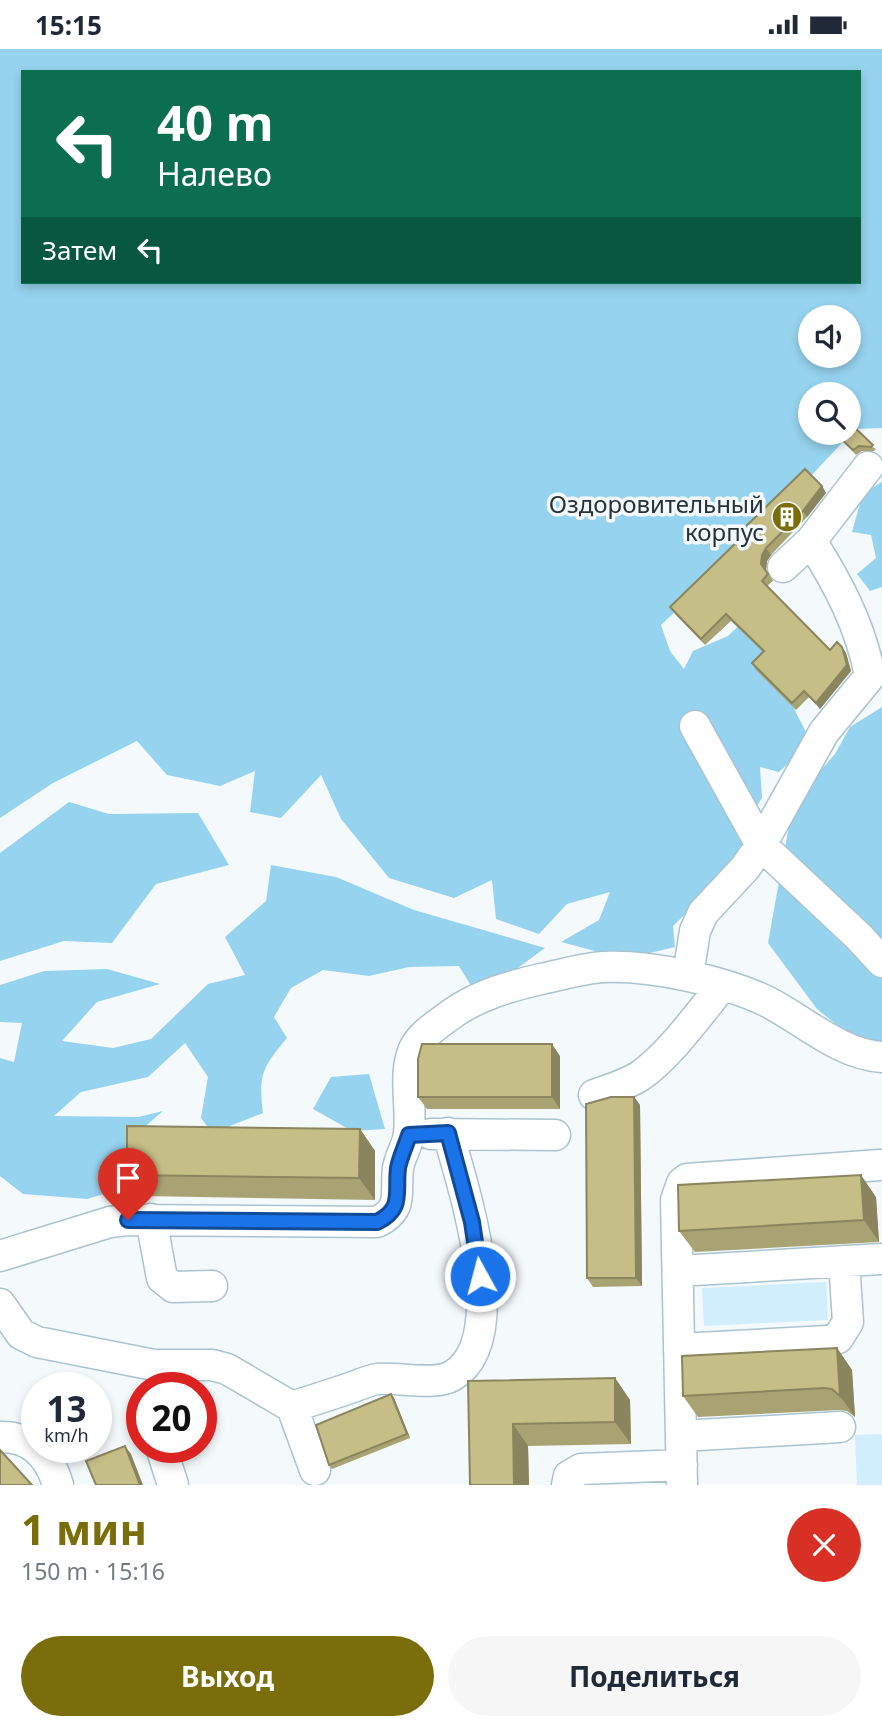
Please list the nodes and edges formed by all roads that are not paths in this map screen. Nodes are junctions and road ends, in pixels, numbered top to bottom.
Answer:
1 (868, 467) dead end
2 (811, 541) junction
3 (782, 567) dead end
4 (695, 726) dead end
5 (761, 845) junction
6 (882, 962) edge
7 (688, 975) junction
8 (722, 986) junction
9 (882, 1057) edge
10 (594, 1095) dead end
11 (448, 1133) junction
12 (409, 1135) junction
13 (555, 1135) dead end
14 (880, 1165) dead end
15 (151, 1219) junction
16 (0, 1256) edge
17 (882, 1259) edge
18 (844, 1261) junction
19 (678, 1271) junction
20 (212, 1286) dead end
21 (0, 1304) edge
22 (679, 1349) junction
23 (139, 1372) edge
24 (174, 1372) edge
25 (292, 1407) junction
26 (840, 1427) edge
27 (0, 1437) edge
28 (682, 1462) edge
29 (166, 1463) edge
30 (316, 1470) dead end
31 (58, 1485) edge
32 (173, 1485) edge
33 (567, 1485) edge

1 - 2 lane
2 - 3 lane
2 - 5 lane
4 - 5 lane
5 - 6 lane
5 - 7 lane
7 - 8 lane
7 - 12 lane
8 - 9 lane
8 - 10 lane
11 - 12 lane
11 - 13 lane
11 - 25 lane
12 - 15 lane
14 - 19 lane
15 - 16 lane
15 - 20 lane
17 - 18 lane
18 - 19 lane
18 - 22 lane
19 - 22 lane
21 - 23 lane
22 - 28 lane
24 - 25 lane
25 - 30 lane
26 - 28 lane
27 - 31 lane
28 - 33 lane
29 - 32 lane

